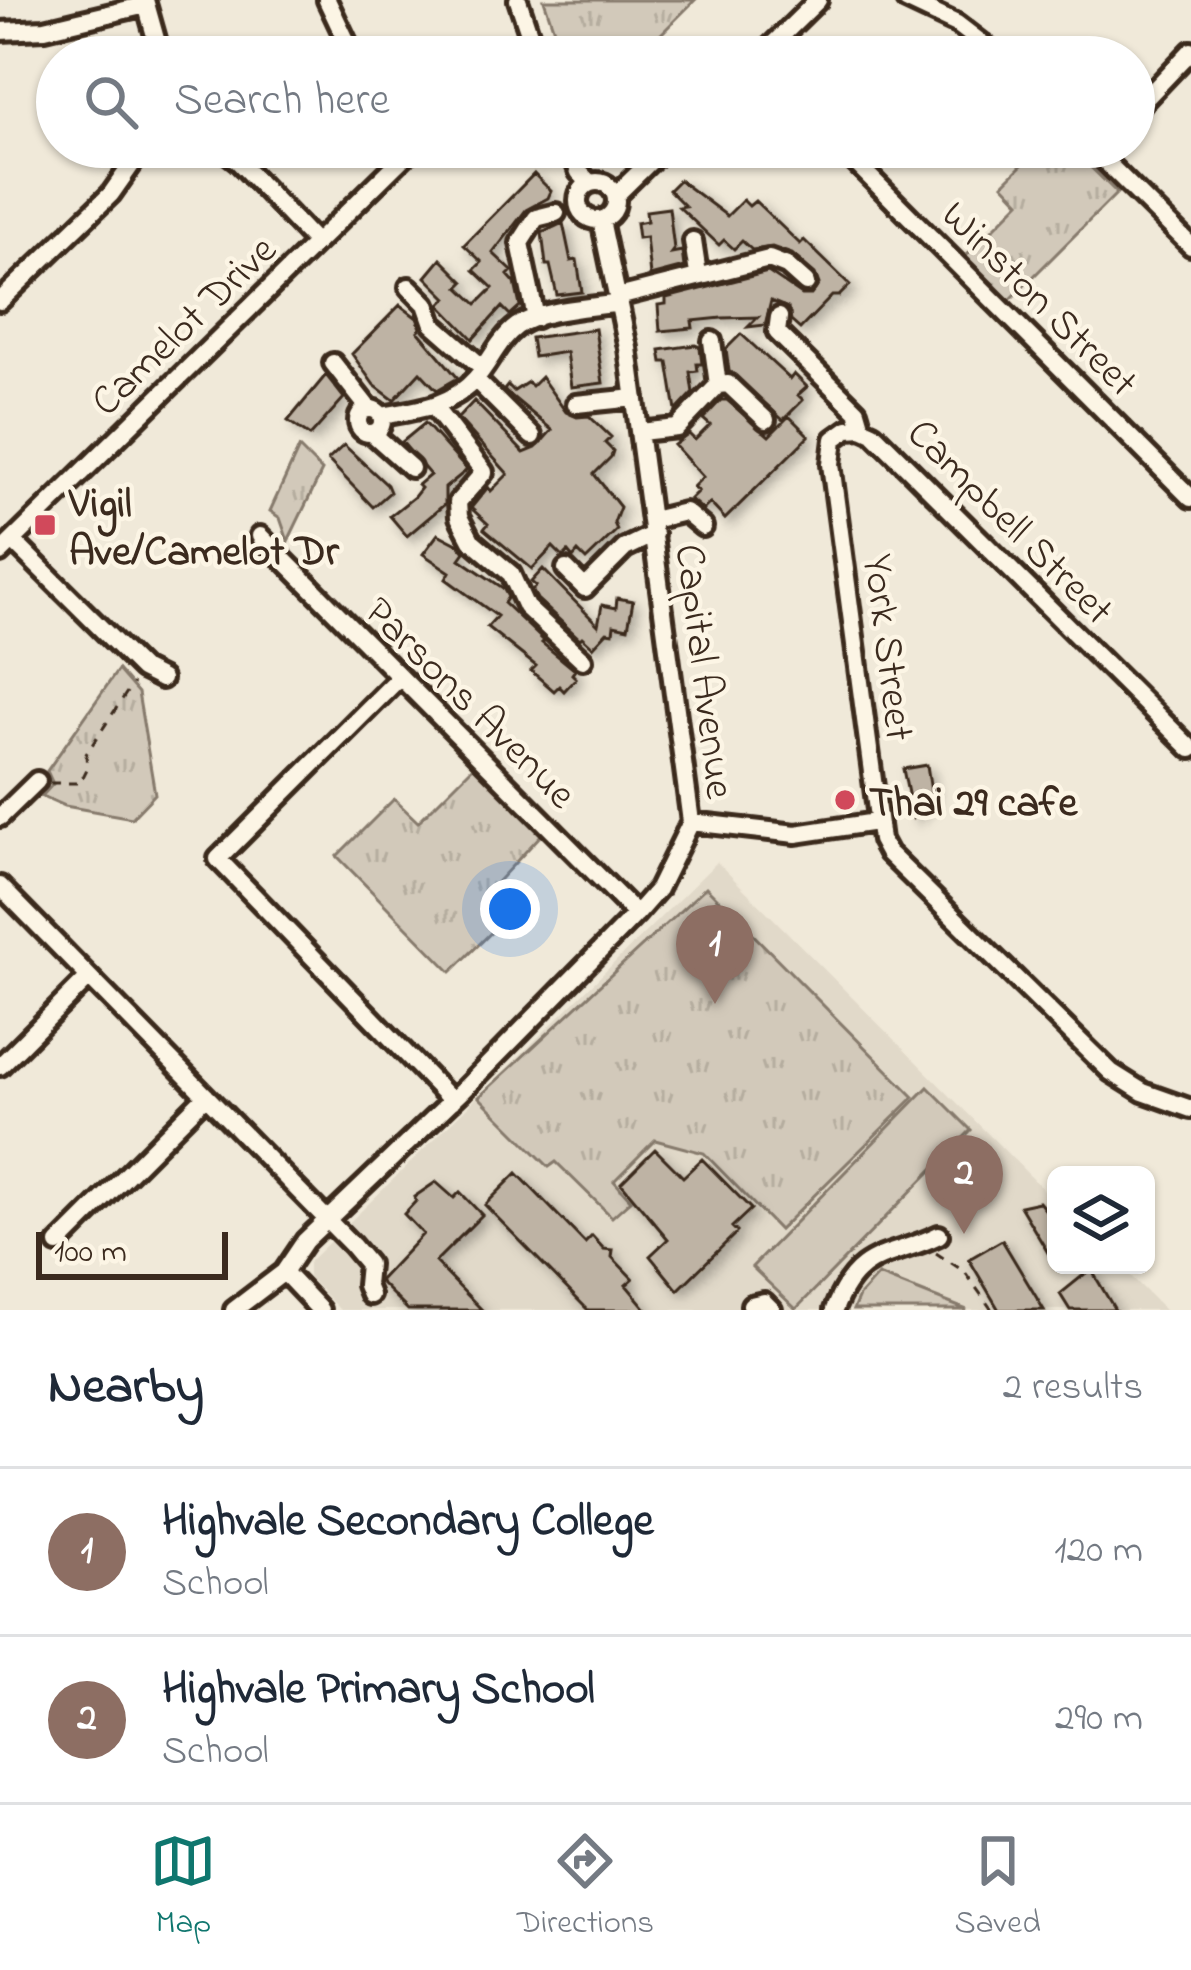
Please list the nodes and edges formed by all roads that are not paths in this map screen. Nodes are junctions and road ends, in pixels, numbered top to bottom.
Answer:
1 (328, 0) edge
2 (518, 0) edge
3 (818, 0) edge
4 (906, 0) edge
5 (146, 3) edge
6 (0, 31) edge
7 (155, 36) edge
8 (344, 36) edge
9 (530, 36) edge
10 (781, 36) edge
11 (972, 36) edge
12 (1191, 51) edge
13 (1155, 89) edge
14 (129, 168) edge
15 (245, 168) edge
16 (393, 168) edge
17 (578, 168) edge
18 (644, 168) edge
19 (861, 168) edge
20 (1115, 168) edge
21 (590, 182) junction
22 (616, 195) junction
23 (556, 213) dead end
24 (601, 220) junction
25 (693, 241) dead end
26 (316, 243) junction
27 (1191, 246) edge
28 (698, 274) junction
29 (806, 283) dead end
30 (409, 287) dead end
31 (619, 300) junction
32 (0, 301) edge
33 (779, 317) dead end
34 (536, 318) junction
35 (712, 341) dead end
36 (333, 363) dead end
37 (479, 374) junction
38 (718, 385) junction
39 (635, 398) junction
40 (576, 404) dead end
41 (434, 407) junction
42 (374, 419) junction
43 (766, 420) dead end
44 (862, 428) junction
45 (640, 432) junction
46 (532, 436) dead end
47 (411, 468) dead end
48 (1191, 498) edge
49 (653, 527) junction
50 (704, 527) dead end
51 (260, 536) dead end
52 (6, 547) edge
53 (566, 569) dead end
54 (583, 660) dead end
55 (398, 679) junction
56 (162, 680) dead end
57 (1191, 749) edge
58 (37, 781) road end
59 (0, 817) edge
60 (691, 822) junction
61 (876, 822) junction
62 (0, 886) edge
63 (635, 914) junction
64 (89, 977) junction
65 (0, 1066) edge
66 (206, 1096) junction
67 (452, 1101) junction
68 (1191, 1108) edge
69 (328, 1220) junction
70 (932, 1239) road end
71 (58, 1244) dead end
72 (284, 1272) junction
73 (370, 1295) dead end
74 (752, 1305) dead end
75 (234, 1310) edge
76 (320, 1310) edge
77 (772, 1310) edge
78 (834, 1310) edge

1 - 8 street
2 - 9 street
3 - 10 street
4 - 11 street
5 - 6 street
5 - 7 street
12 - 13 street
14 - 32 street
15 - 26 street
16 - 26 street, Camelot Drive
17 - 21 street
18 - 22 street
19 - 48 street, Winston Street
20 - 27 street
21 - 22 street
21 - 24 street
22 - 24 street
23 - 34 street
24 - 31 street, Capital Avenue
25 - 28 street
26 - 52 street, Camelot Drive
28 - 29 street
28 - 31 street
30 - 37 street
31 - 34 street
31 - 39 street, Capital Avenue
33 - 44 street, Campbell Street
34 - 37 street
35 - 38 street
36 - 42 street
37 - 41 street
37 - 46 street
38 - 43 street
38 - 45 street
39 - 40 street
39 - 45 street, Capital Avenue
41 - 42 street
41 - 54 street
42 - 47 street
44 - 57 street, Campbell Street
44 - 61 street, York Street
45 - 49 street, Capital Avenue
49 - 50 street
49 - 53 street
49 - 60 street, Capital Avenue
51 - 55 street, Parsons Avenue
52 - 56 street
55 - 63 street, Parsons Avenue
55 - 67 street
58 - 59 street
60 - 61 street
60 - 63 street, Capital Avenue
61 - 68 street, York Street
62 - 64 street
63 - 67 street, Capital Avenue
64 - 65 street
64 - 66 street
66 - 69 street
66 - 71 street
67 - 69 street, Capital Avenue
69 - 72 street, Capital Avenue
69 - 73 street
70 - 78 street
72 - 75 street, Capital Avenue
72 - 76 street
74 - 77 street

